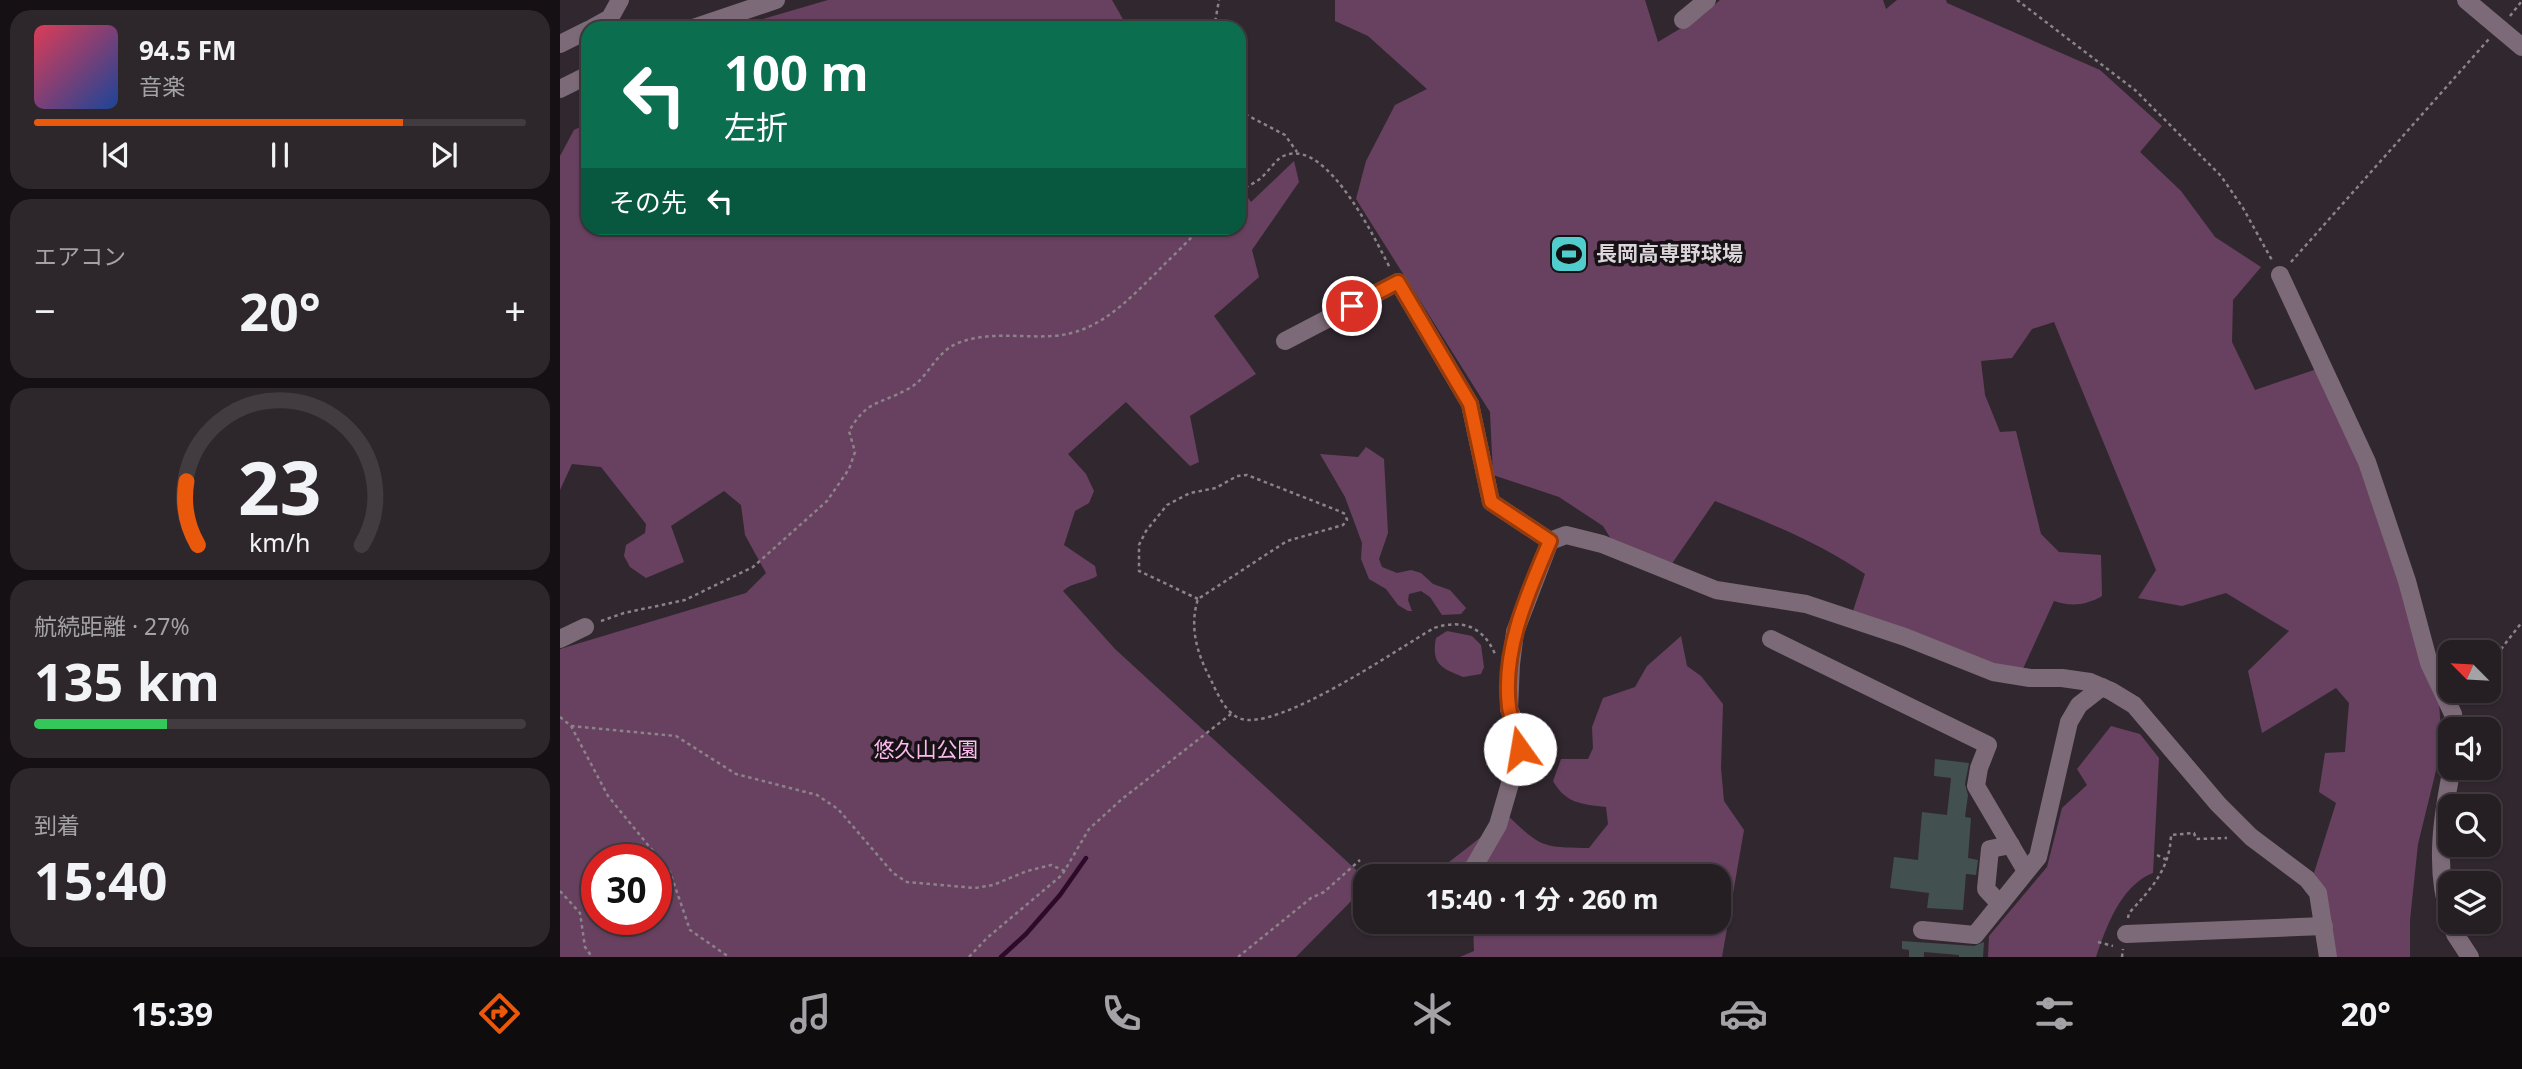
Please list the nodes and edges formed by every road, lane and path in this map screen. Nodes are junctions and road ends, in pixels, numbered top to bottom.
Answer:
1 (620, 0) edge
2 (776, 0) edge
3 (1219, 0) edge
4 (1707, 0) edge
5 (2017, 0) edge
6 (2466, 0) edge
7 (1682, 20) dead end
8 (605, 21) edge
9 (714, 21) edge
10 (1215, 21) edge
11 (2499, 28) junction
12 (581, 34) edge
13 (560, 44) edge
14 (2522, 47) edge
15 (581, 78) edge
16 (560, 89) edge
17 (1246, 115) edge
18 (1297, 152) junction
19 (1246, 187) edge
20 (1192, 235) edge
21 (2280, 275) junction
22 (1398, 282) junction
23 (1284, 341) dead end
24 (1550, 541) junction
25 (1198, 599) junction
26 (2522, 622) edge
27 (585, 627) joint
28 (560, 639) edge
29 (1771, 639) dead end
30 (2501, 649) edge
31 (1496, 657) dead end
32 (2102, 687) junction
33 (1232, 713) junction
34 (560, 717) edge
35 (2453, 717) edge
36 (571, 726) junction
37 (2449, 780) edge
38 (2251, 837) junction
39 (2011, 845) junction
40 (2157, 855) dead end
41 (1360, 860) dead end
42 (2167, 860) junction
43 (1476, 864) edge
44 (2032, 864) junction
45 (1065, 871) junction
46 (2441, 871) edge
47 (560, 891) edge
48 (2000, 904) junction
49 (2323, 926) junction
50 (1922, 930) dead end
51 (2458, 934) edge
52 (2125, 941) junction
53 (2098, 942) dead end
54 (592, 957) edge
55 (729, 957) edge
56 (969, 957) edge
57 (1238, 957) edge
58 (2122, 957) edge
59 (2328, 957) edge
60 (2470, 957) edge

1 - 8 street
2 - 9 street
3 - 10 path
4 - 7 street
5 - 21 path
6 - 11 street
11 - 14 street
11 - 21 path
12 - 13 street
15 - 16 street
17 - 18 path
18 - 19 path
18 - 22 path
20 - 27 path
21 - 35 street
22 - 23 street
22 - 24 street
24 - 32 street
24 - 43 street
25 - 25 path
25 - 33 path
26 - 30 path
27 - 28 street
29 - 39 street
31 - 33 path
32 - 38 street
32 - 44 street
33 - 45 path
34 - 36 path
36 - 45 path
36 - 55 path
37 - 46 street
38 - 42 path
38 - 49 street
39 - 44 street
39 - 48 street
40 - 42 path
41 - 57 path
42 - 52 path
44 - 48 street
45 - 56 path
47 - 54 path
48 - 50 street
49 - 52 street
49 - 59 street
51 - 60 street
52 - 53 path
52 - 58 path

